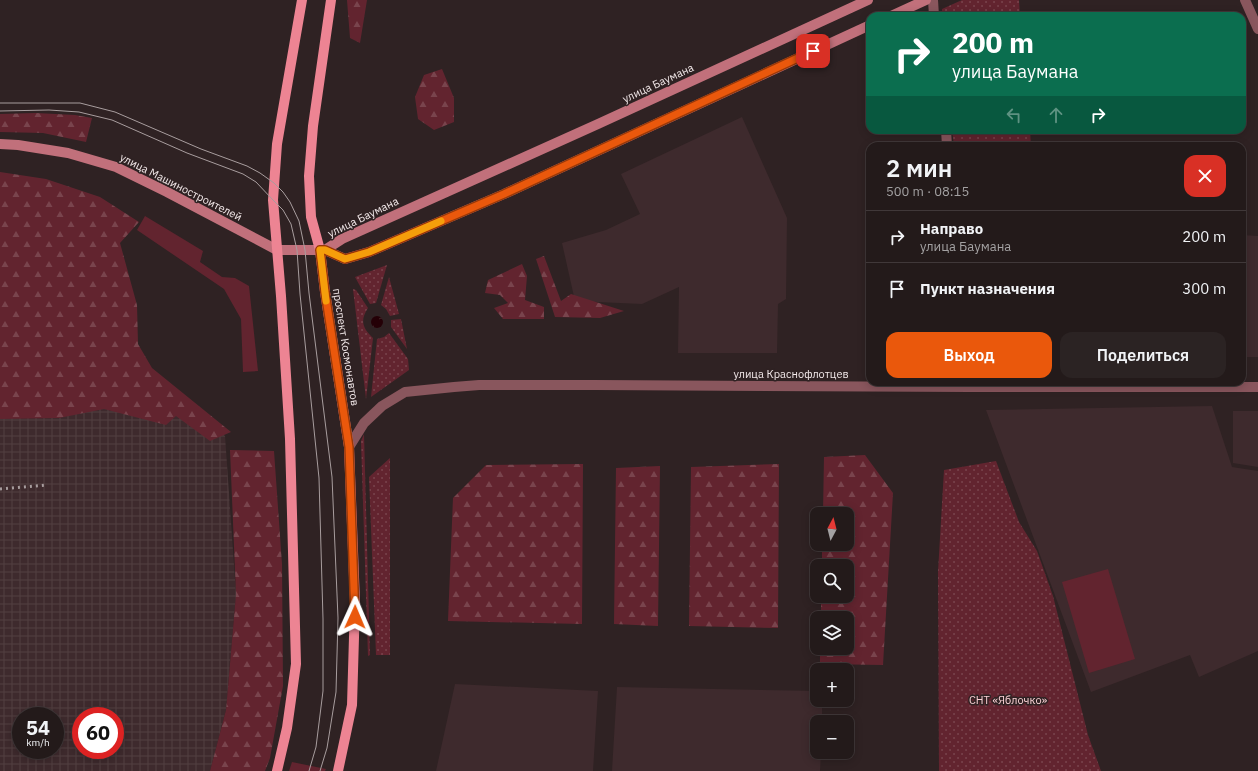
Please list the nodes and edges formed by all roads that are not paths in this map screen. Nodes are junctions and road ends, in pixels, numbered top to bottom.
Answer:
1 (302, 0) edge
2 (331, 0) edge
3 (868, 0) edge
4 (926, 0) edge
5 (932, 0) edge
6 (1245, 0) edge
7 (900, 12) edge
8 (934, 12) edge
9 (866, 27) edge
10 (1258, 29) edge
11 (0, 144) edge
12 (277, 250) junction
13 (323, 250) junction
14 (866, 385) edge
15 (1114, 386) edge
16 (1258, 387) edge
17 (349, 447) junction
18 (277, 771) edge
19 (338, 771) edge

1 - 12 main road
2 - 13 main road, проспект Космонавтов
3 - 13 main road, улица Баумана
4 - 7 main road
5 - 8 street
6 - 10 street
9 - 13 main road, улица Баумана
11 - 12 main road, улица Машиностроителей
12 - 13 main road, улица Машиностроителей
12 - 18 main road
13 - 17 main road, проспект Космонавтов
14 - 17 street, улица Краснофлотцев
15 - 16 street, улица Краснофлотцев
17 - 19 main road, проспект Космонавтов

